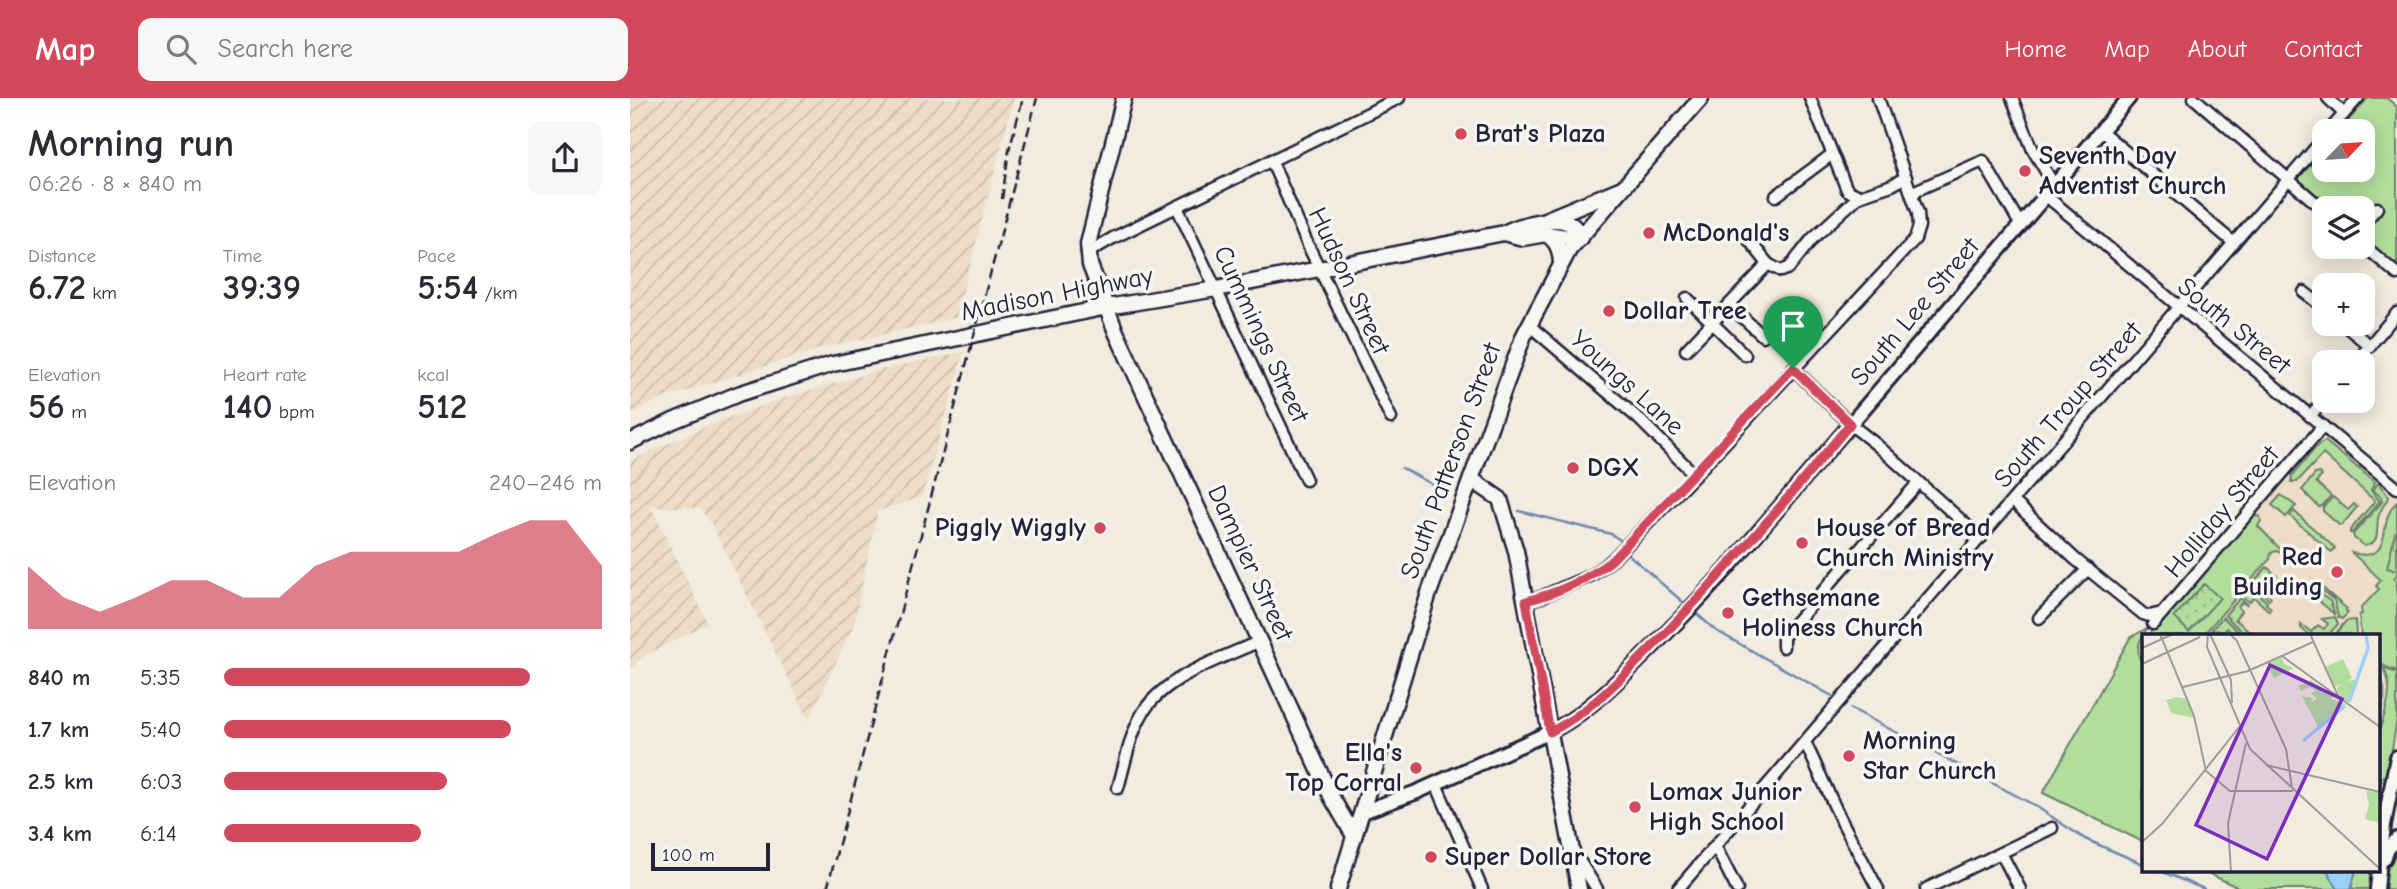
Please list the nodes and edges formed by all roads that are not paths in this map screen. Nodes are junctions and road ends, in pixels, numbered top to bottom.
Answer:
1 (1124, 98) edge
2 (1399, 98) edge
3 (1701, 98) edge
4 (1810, 98) edge
5 (1878, 98) edge
6 (2012, 98) edge
7 (2129, 98) edge
8 (2194, 98) edge
9 (2328, 98) edge
10 (2358, 98) edge
11 (2344, 114) junction
12 (2340, 119) edge
13 (2101, 131) junction
14 (2312, 152) edge
15 (1832, 155) junction
16 (1271, 160) junction
17 (1906, 177) junction
18 (2288, 179) junction
19 (1626, 186) junction
20 (2050, 190) junction
21 (1776, 196) dead end
22 (1859, 196) junction
23 (1912, 196) junction
24 (2312, 200) edge
25 (1177, 206) junction
26 (2377, 208) dead end
27 (2375, 210) edge
28 (2020, 224) junction
29 (1546, 227) junction
30 (1745, 235) dead end
31 (1579, 239) junction
32 (2234, 243) junction
33 (1087, 253) junction
34 (2375, 255) edge
35 (1561, 262) junction
36 (1768, 264) junction
37 (1321, 268) junction
38 (2397, 274) edge
39 (1216, 289) junction
40 (2304, 292) dead end
41 (1687, 298) dead end
42 (2312, 298) edge
43 (1729, 305) junction
44 (1107, 307) junction
45 (2179, 308) junction
46 (2397, 313) edge
47 (1711, 323) junction
48 (1529, 325) junction
49 (1763, 336) dead end
50 (2358, 336) edge
51 (2370, 346) junction
52 (1686, 350) dead end
53 (2366, 350) edge
54 (1745, 355) dead end
55 (1793, 368) junction
56 (2313, 413) edge
57 (2311, 416) junction
58 (1391, 418) dead end
59 (1850, 424) junction
60 (2323, 426) junction
61 (630, 442) edge
62 (1695, 475) junction
63 (1471, 479) junction
64 (1306, 480) dead end
65 (1918, 483) junction
66 (2397, 488) edge
67 (2012, 501) junction
68 (1981, 538) junction
69 (2088, 569) junction
70 (1526, 601) junction
71 (2162, 613) junction
72 (2039, 618) dead end
73 (2152, 624) dead end
74 (1260, 641) junction
75 (1783, 647) dead end
76 (1550, 732) junction
77 (1805, 742) junction
78 (2397, 757) edge
79 (1436, 784) junction
80 (1118, 788) dead end
81 (1362, 812) junction
82 (2392, 818) edge
83 (2052, 828) dead end
84 (1354, 836) junction
85 (2397, 839) edge
86 (1715, 846) junction
87 (1572, 851) junction
88 (2001, 853) junction
89 (2381, 867) junction
90 (1338, 889) edge
91 (1482, 889) edge
92 (1579, 889) edge
93 (1597, 889) edge
94 (1678, 889) edge
95 (1737, 889) edge
96 (1878, 889) edge
97 (1926, 889) edge
98 (2020, 889) edge
99 (2377, 889) edge

1 - 33 main road
2 - 16 street
3 - 19 main road, South Patterson Street
4 - 15 street
5 - 17 street
6 - 20 street, South Street
7 - 13 street, South Lee Street
8 - 18 street
9 - 11 street
10 - 11 street
11 - 12 street
13 - 20 street, South Lee Street
13 - 32 street
14 - 18 street, South Troup Street
15 - 21 street
15 - 22 street
16 - 25 street
16 - 37 street, Hudson Street
17 - 22 street
17 - 23 street
18 - 24 street
18 - 32 street, South Troup Street
19 - 29 main road, Madison Highway
19 - 31 main road, South Patterson Street
20 - 28 street, South Lee Street
20 - 45 street, South Street
22 - 36 street
23 - 28 street
23 - 55 street
25 - 33 street
25 - 39 street, Cummings Street
26 - 27 street
28 - 59 street, South Lee Street
29 - 31 main road
29 - 35 main road
29 - 37 main road, Madison Highway
30 - 36 street
31 - 35 main road, South Patterson Street
32 - 45 street, South Troup Street
33 - 44 main road, Dampier Street
34 - 38 street
35 - 48 main road, South Patterson Street
36 - 43 street
37 - 39 main road, Madison Highway
37 - 58 street, Hudson Street
39 - 44 main road, Madison Highway
39 - 64 street, Cummings Street
40 - 42 street
41 - 47 street
43 - 47 street
43 - 49 street
44 - 61 main road, Madison Highway
44 - 74 main road, Dampier Street
45 - 57 street, South Street
45 - 67 street, South Troup Street
46 - 51 street
47 - 52 street
47 - 54 street
48 - 62 street, Youngs Lane
48 - 63 main road, South Patterson Street
50 - 51 street
51 - 53 street
55 - 59 street
55 - 62 street
56 - 57 street
57 - 60 street, South Street
59 - 65 street
59 - 76 street, South Lee Street
60 - 66 street, South Street
60 - 71 street, Holliday Street
62 - 70 street
63 - 70 main road
63 - 81 main road, South Patterson Street
65 - 68 street
65 - 75 street
67 - 68 street, South Troup Street
67 - 69 street
68 - 77 street, South Troup Street
69 - 71 street
69 - 72 street
70 - 76 main road
71 - 73 street, Holliday Street
74 - 80 street
74 - 84 main road, Dampier Street
76 - 79 street, South Lee Street
76 - 87 main road
77 - 86 street, South Troup Street
77 - 96 street
78 - 82 street
79 - 81 street, South Lee Street
79 - 91 street
81 - 84 main road, South Patterson Street
82 - 89 street
83 - 88 street
84 - 90 main road, South Patterson Street
85 - 89 street
86 - 94 street, South Troup Street
86 - 95 street
87 - 92 main road
87 - 93 street
88 - 97 street
88 - 98 street
89 - 99 street

